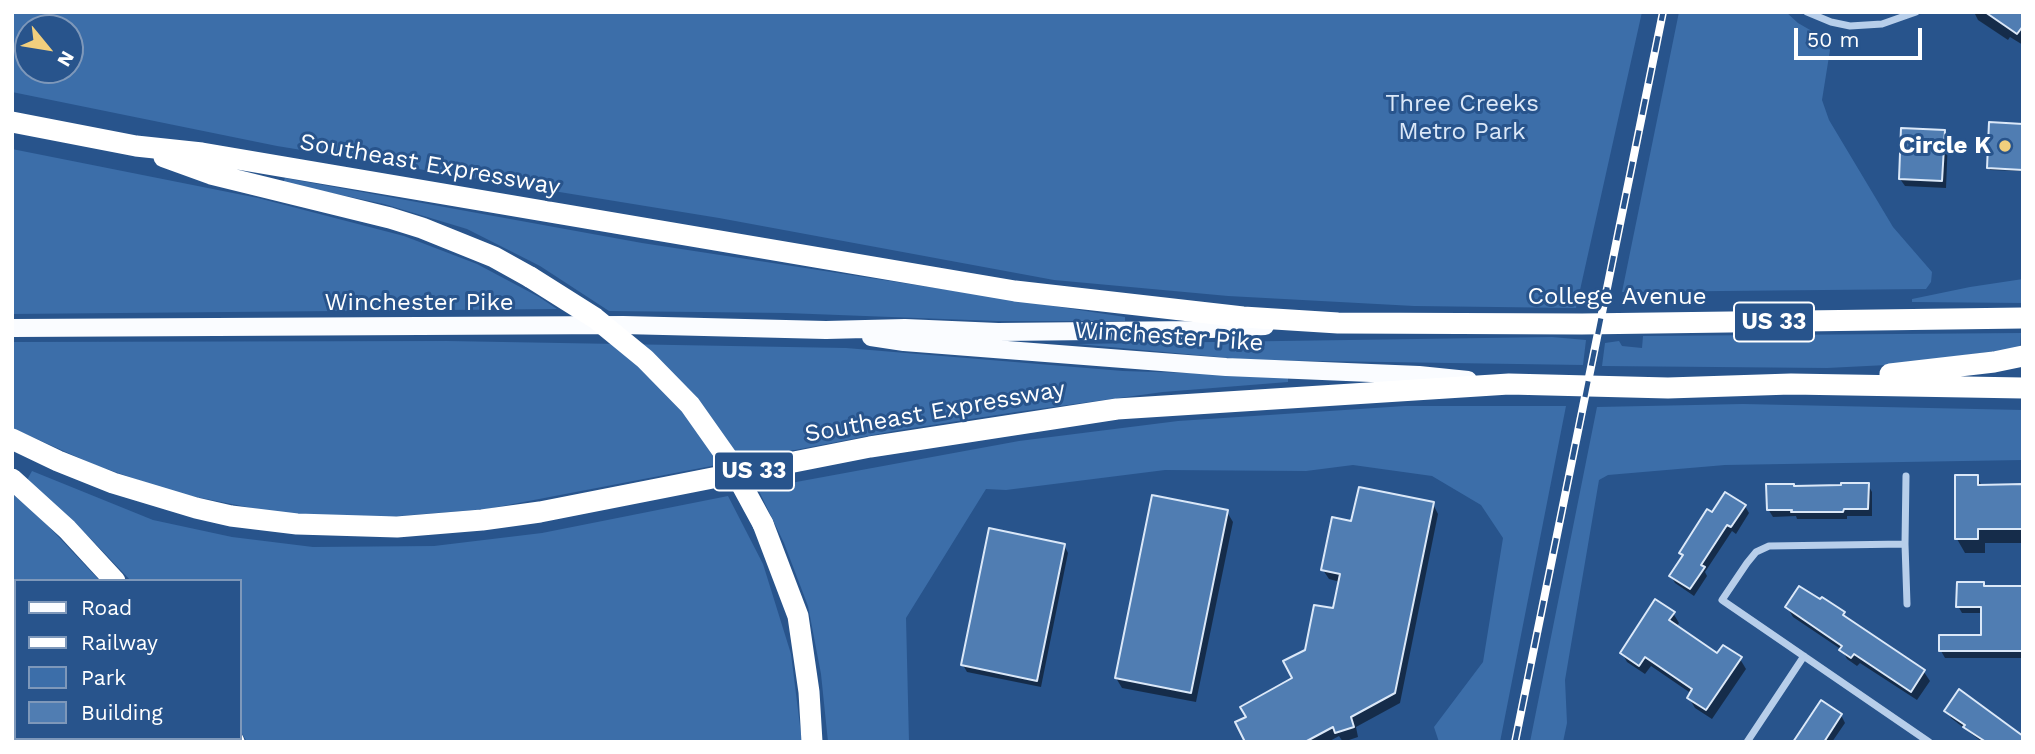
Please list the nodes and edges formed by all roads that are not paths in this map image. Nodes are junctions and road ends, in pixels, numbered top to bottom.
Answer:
1 (1807, 12) edge
2 (1916, 12) edge
3 (12, 122) edge
4 (136, 146) junction
5 (2023, 318) edge
6 (1338, 323) junction
7 (12, 328) edge
8 (826, 330) junction
9 (2023, 356) edge
10 (1508, 384) junction
11 (1791, 384) junction
12 (1911, 385) junction
13 (2023, 388) edge
14 (2023, 400) edge
15 (12, 439) edge
16 (1906, 476) dead end
17 (12, 479) edge
18 (1905, 544) junction
19 (113, 579) edge
20 (1907, 604) dead end
21 (1804, 656) junction
22 (812, 742) edge
23 (1747, 742) edge
24 (1929, 742) edge

1 - 2 street
3 - 4 highway, Southeast Expressway / US 33
4 - 6 highway, Southeast Expressway / US 33
4 - 22 highway, bridge
5 - 6 highway, College Avenue / US 33
6 - 8 main road, Winchester Pike
7 - 8 main road, Winchester Pike
8 - 10 main road, Winchester Pike
9 - 11 highway
10 - 11 highway, US 33
10 - 15 highway, Southeast Expressway / US 33
11 - 12 highway, US 33
12 - 13 highway, US 33
12 - 14 highway
16 - 18 street
17 - 19 highway
18 - 20 street
18 - 21 street
21 - 23 street
21 - 24 street

